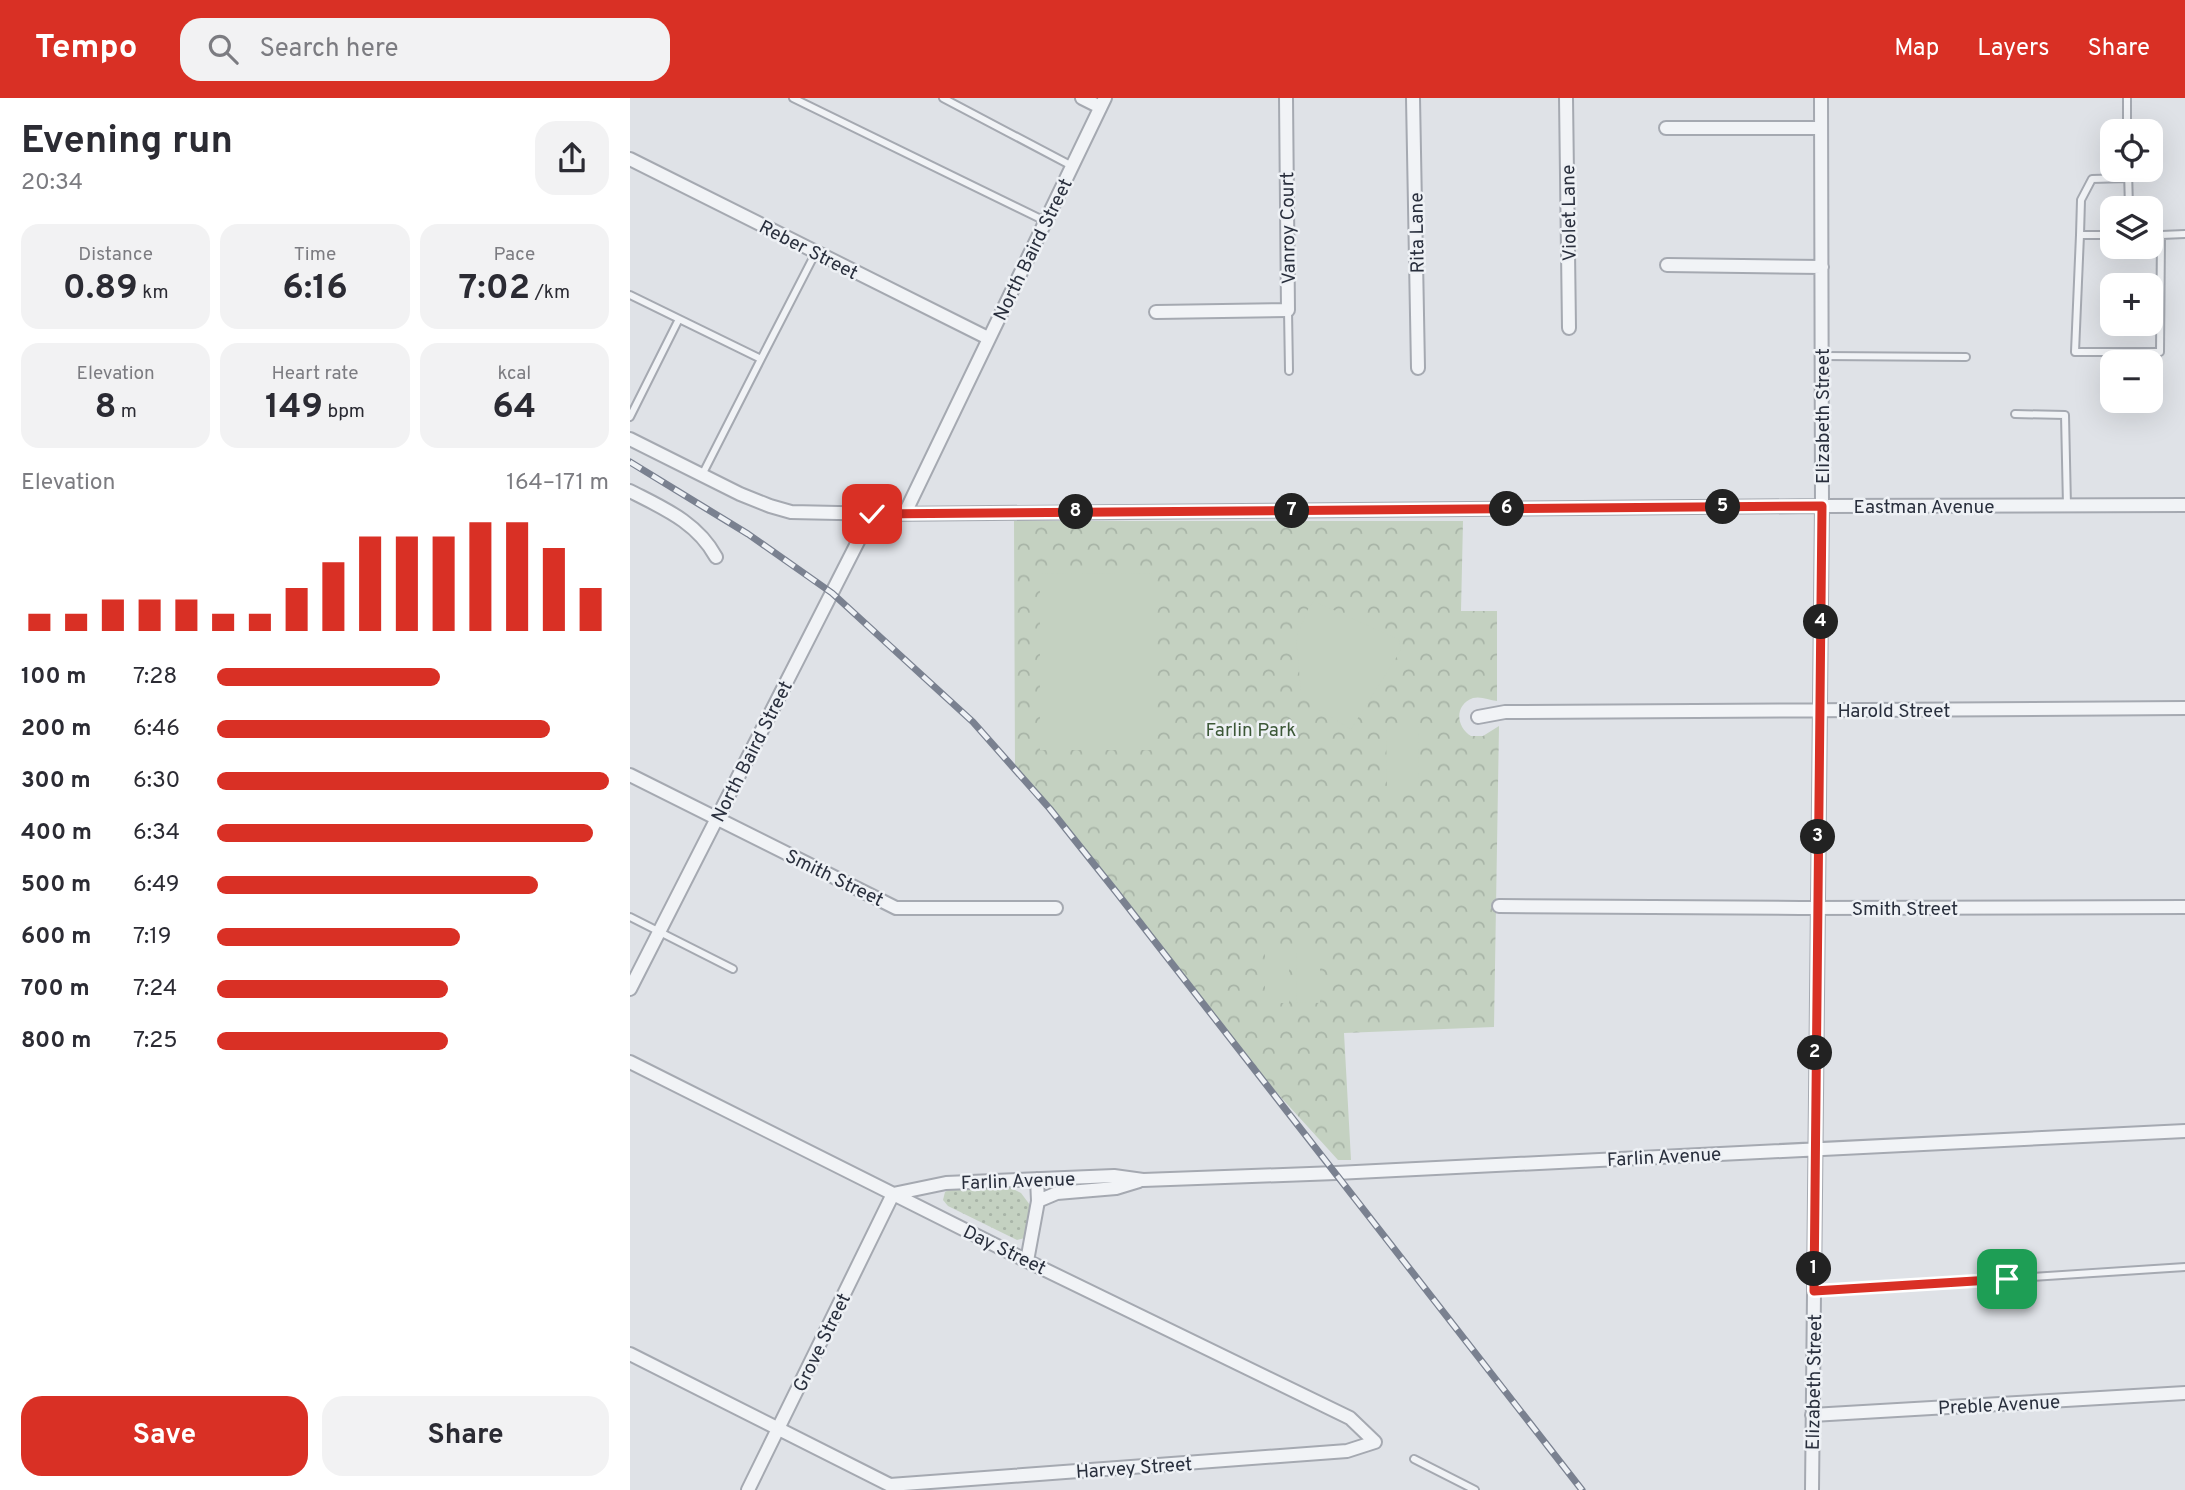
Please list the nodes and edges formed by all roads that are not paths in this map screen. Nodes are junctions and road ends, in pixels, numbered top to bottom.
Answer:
1 (793, 98) edge
2 (943, 98) edge
3 (1082, 98) edge
4 (1286, 98) edge
5 (1413, 98) edge
6 (1566, 98) edge
7 (1821, 98) edge
8 (2127, 98) edge
9 (1102, 103) edge
10 (2127, 119) edge
11 (1666, 128) dead end
12 (1821, 128) junction
13 (630, 159) edge
14 (1072, 166) junction
15 (2100, 179) edge
16 (1045, 221) junction
17 (2163, 234) edge
18 (2185, 234) edge
19 (2080, 235) junction
20 (2100, 235) edge
21 (816, 252) junction
22 (2161, 259) edge
23 (1667, 265) dead end
24 (1822, 267) junction
25 (630, 295) edge
26 (1288, 310) junction
27 (1156, 312) dead end
28 (679, 319) junction
29 (1569, 328) dead end
30 (988, 338) junction
31 (1822, 356) junction
32 (1966, 357) dead end
33 (761, 359) junction
34 (1419, 368) dead end
35 (1289, 371) dead end
36 (2015, 415) dead end
37 (630, 418) edge
38 (630, 439) edge
39 (702, 475) junction
40 (630, 491) edge
41 (2185, 505) edge
42 (1822, 506) junction
43 (2067, 506) junction
44 (905, 513) junction
45 (872, 514) junction
46 (716, 557) dead end
47 (2185, 708) edge
48 (1819, 710) junction
49 (1478, 717) dead end
50 (630, 775) edge
51 (716, 818) junction
52 (1499, 906) dead end
53 (2185, 907) edge
54 (1056, 908) dead end
55 (1817, 908) junction
56 (630, 917) edge
57 (660, 932) junction
58 (733, 970) dead end
59 (630, 989) edge
60 (630, 1062) edge
61 (2185, 1132) edge
62 (1814, 1149) junction
63 (1037, 1179) junction
64 (1143, 1180) junction
65 (894, 1194) junction
66 (1038, 1201) junction
67 (1027, 1261) junction
68 (2185, 1267) edge
69 (1814, 1291) junction
70 (630, 1354) edge
71 (2185, 1393) edge
72 (1812, 1415) junction
73 (778, 1429) junction
74 (1375, 1442) joint
75 (1414, 1459) dead end
76 (748, 1490) edge
77 (1475, 1490) edge
78 (1811, 1490) edge

1 - 16 lane
2 - 14 lane
3 - 9 street
4 - 26 street, Vanroy Court
5 - 34 street, Rita Lane
6 - 29 street, Violet Lane
7 - 12 street, Elizabeth Street
8 - 10 lane
9 - 14 street, North Baird Street
11 - 12 street
12 - 24 street, Elizabeth Street
13 - 21 street, Reber Street
14 - 16 street, North Baird Street
15 - 19 lane
16 - 30 street, North Baird Street
17 - 18 lane
19 - 20 lane
19 - 22 lane
21 - 30 street, Reber Street
21 - 33 lane
23 - 24 street
24 - 31 street, Elizabeth Street
25 - 28 lane
26 - 27 street, Vanroy Court
26 - 35 lane
28 - 33 lane
28 - 37 lane
30 - 44 street, North Baird Street
31 - 32 lane
31 - 42 street, Elizabeth Street
33 - 39 lane
36 - 43 lane
38 - 39 street, Eastman Avenue
39 - 45 street, Eastman Avenue
40 - 46 street
41 - 43 street, Eastman Avenue
42 - 43 street, Eastman Avenue
42 - 44 street, Eastman Avenue
42 - 48 street, Elizabeth Street
44 - 45 street, Eastman Avenue
45 - 51 street, North Baird Street
47 - 48 street, Harold Street
48 - 49 street, Harold Street
48 - 55 street, Elizabeth Street
50 - 51 street, Smith Street
51 - 54 street, Smith Street
51 - 57 street, North Baird Street
52 - 55 street, Smith Street
53 - 55 street, Smith Street
55 - 62 street, Elizabeth Street
56 - 57 lane
57 - 58 lane
57 - 59 street, North Baird Street
60 - 65 street, Day Street
61 - 62 street, Farlin Avenue
62 - 64 street, Farlin Avenue
62 - 69 street, Elizabeth Street
63 - 64 street, Farlin Avenue
63 - 65 street, Farlin Avenue
63 - 66 street
64 - 66 street, Farlin Avenue
65 - 67 street, Day Street
65 - 73 street, Grove Street
66 - 67 street
67 - 74 street, Day Street
68 - 69 lane
69 - 72 street, Elizabeth Street
70 - 73 street, Harvey Street
71 - 72 street, Preble Avenue
72 - 78 street, Elizabeth Street
73 - 74 street, Harvey Street
73 - 76 street, Grove Street
75 - 77 lane

